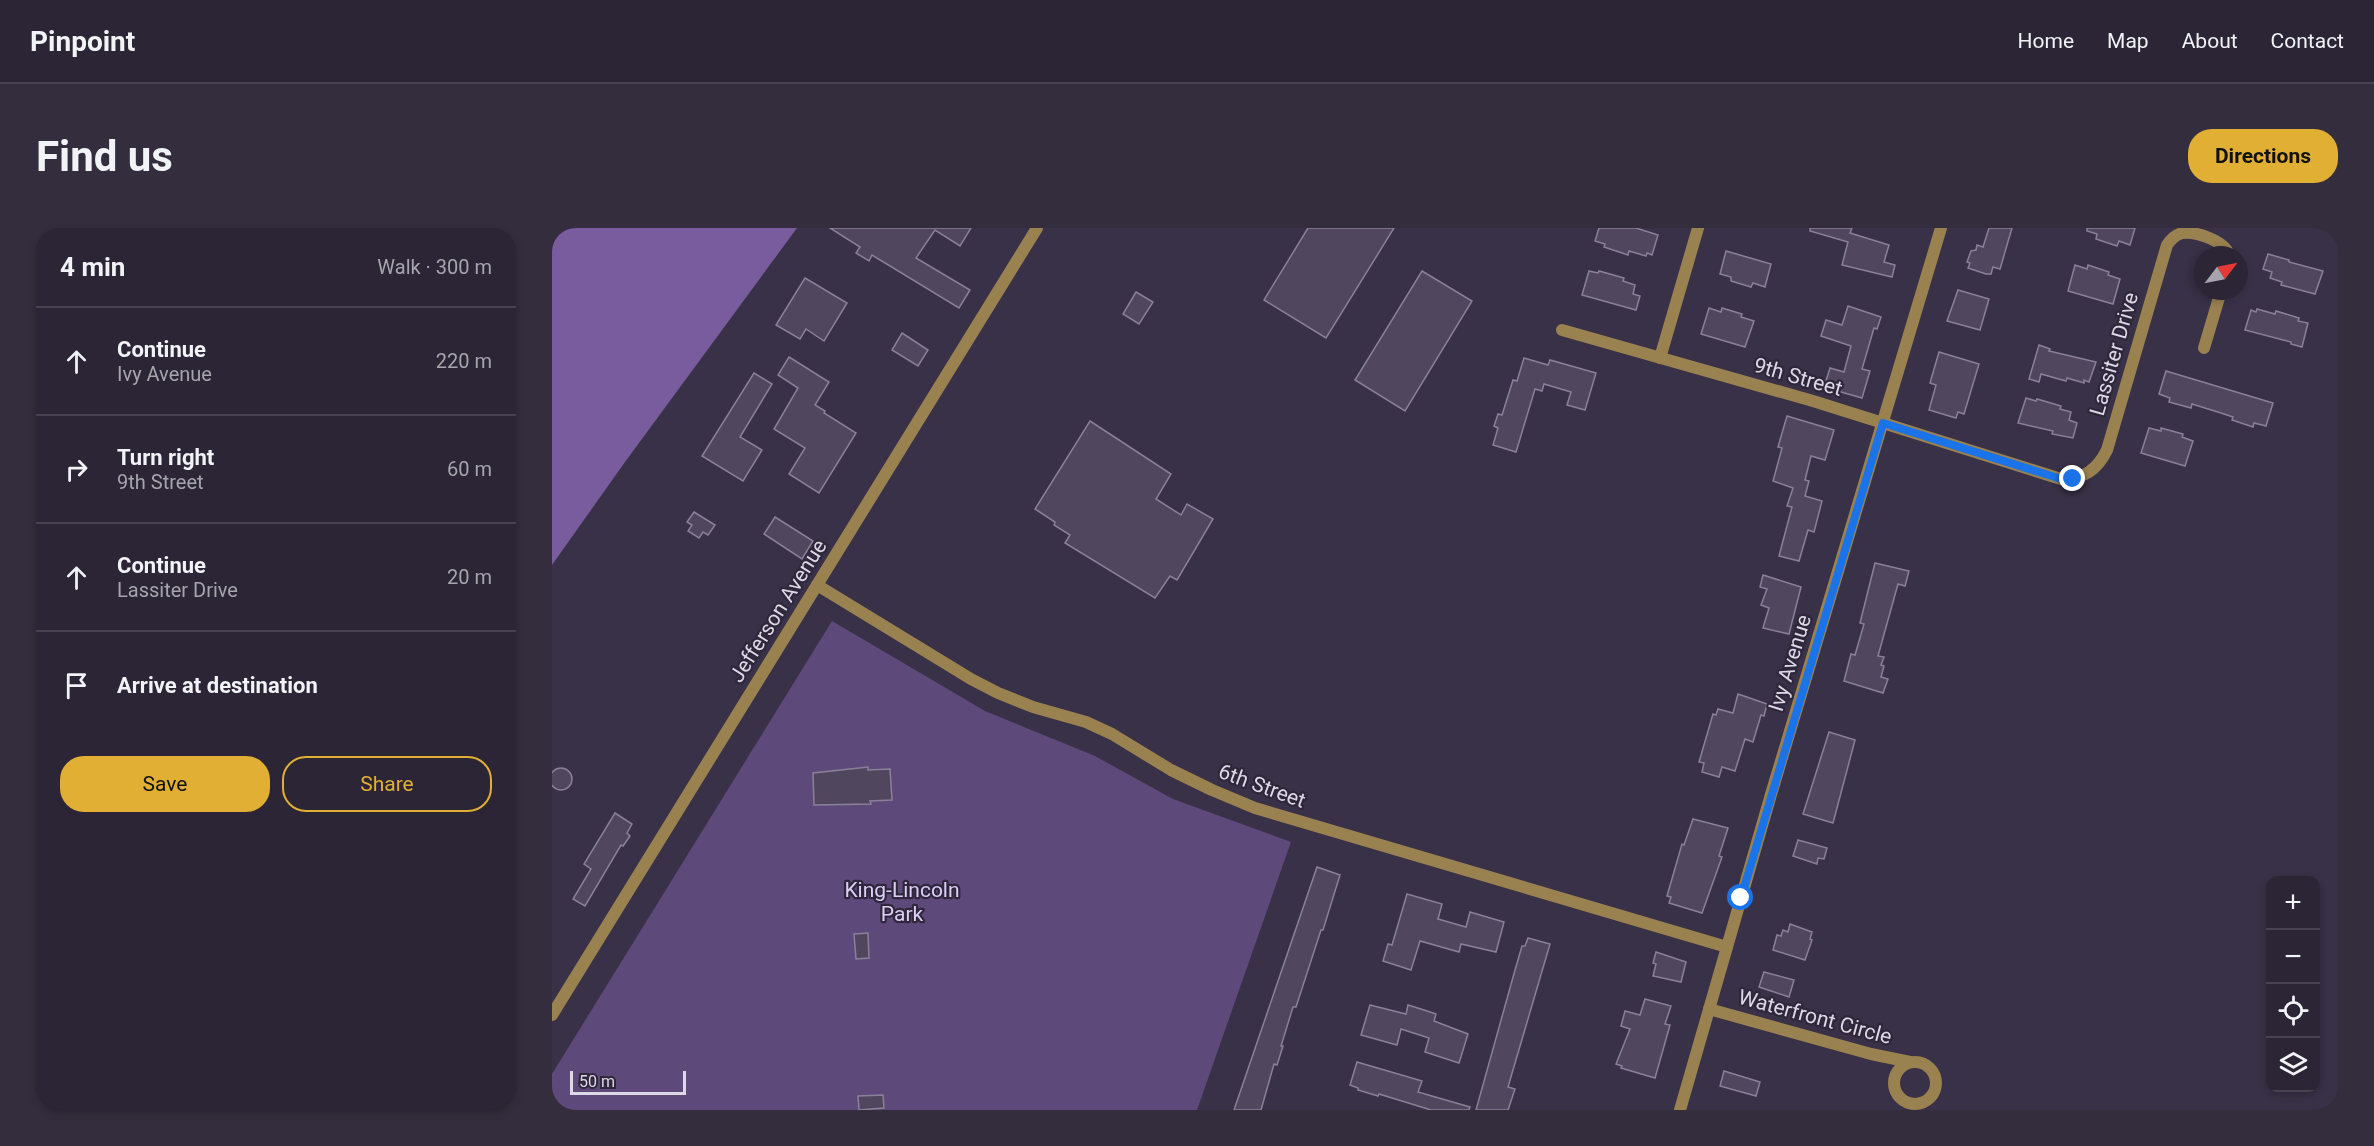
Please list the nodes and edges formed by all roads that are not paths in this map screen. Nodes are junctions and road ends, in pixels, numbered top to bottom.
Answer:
1 (1037, 228) edge
2 (1698, 228) edge
3 (1941, 228) edge
4 (2226, 246) edge
5 (2218, 300) edge
6 (1562, 330) dead end
7 (2204, 348) dead end
8 (1660, 358) junction
9 (1883, 423) junction
10 (2021, 467) joint
11 (817, 585) junction
12 (1727, 946) junction
13 (1709, 1009) junction
14 (552, 1015) edge
15 (1910, 1062) dead end
16 (1680, 1110) edge

1 - 11 street, Jefferson Avenue
2 - 8 street
3 - 9 street, Ivy Avenue
4 - 10 street, Lassiter Drive
5 - 7 street
6 - 8 street, 9th Street
8 - 9 street, 9th Street
9 - 10 street, 9th Street
9 - 12 street, Ivy Avenue
11 - 12 street, 6th Street
11 - 14 street, Jefferson Avenue
12 - 13 street, Ivy Avenue
13 - 15 street, Waterfront Circle
13 - 16 street, Ivy Avenue

